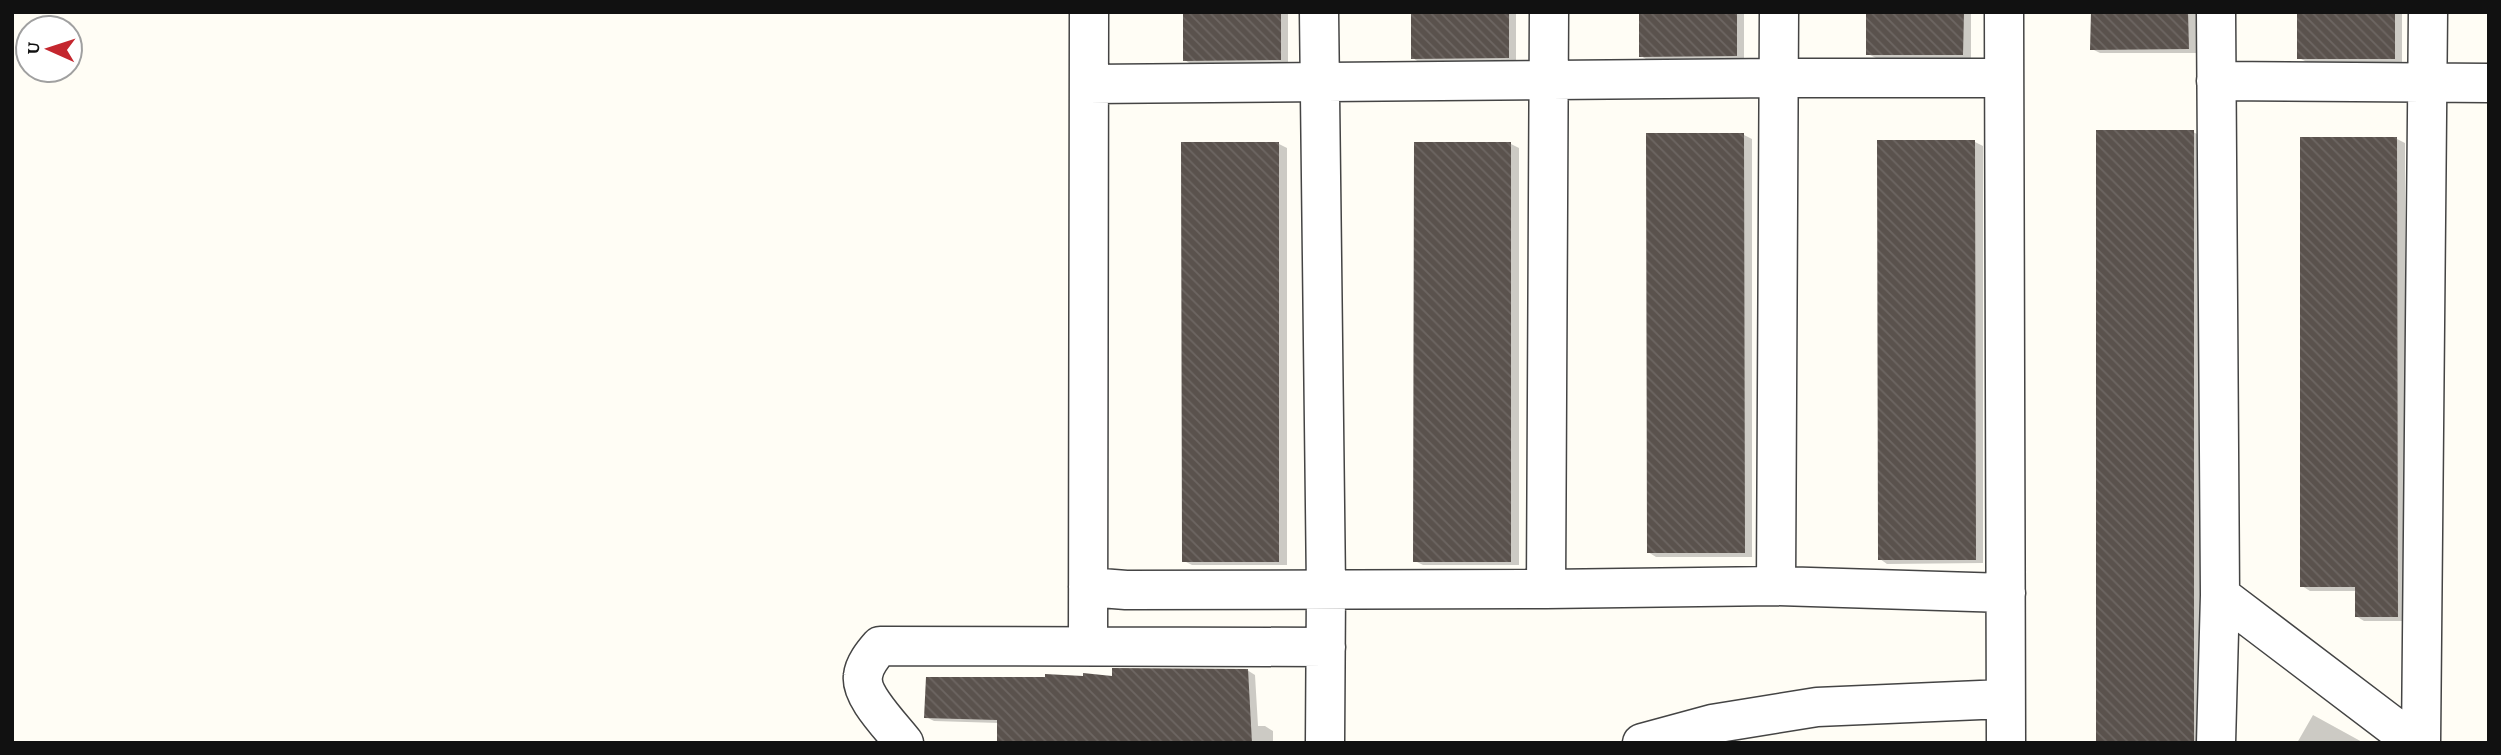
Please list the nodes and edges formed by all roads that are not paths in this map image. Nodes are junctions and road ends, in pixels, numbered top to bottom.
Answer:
1 (1089, 12) edge
2 (1319, 12) edge
3 (1549, 12) edge
4 (1779, 12) edge
5 (2004, 12) edge
6 (2216, 12) edge
7 (2428, 12) edge
8 (1779, 78) junction
9 (2004, 78) junction
10 (1320, 81) junction
11 (1550, 81) junction
12 (2216, 81) junction
13 (2489, 83) edge
14 (2428, 84) junction
15 (1088, 85) junction
16 (1776, 586) junction
17 (1088, 587) junction
18 (1326, 588) junction
19 (1546, 589) junction
20 (2006, 593) junction
21 (2220, 595) junction
22 (1088, 646) junction
23 (1326, 647) junction
24 (2004, 699) junction
25 (2219, 741) edge
26 (904, 743) edge
27 (1325, 743) edge
28 (1642, 743) edge
29 (2006, 743) edge
30 (2414, 743) edge
31 (2421, 743) edge

1 - 15 street
2 - 10 street
3 - 11 street
4 - 8 street
5 - 9 street
6 - 12 street
7 - 14 street
8 - 9 street
8 - 11 street
8 - 16 street
9 - 20 street
10 - 11 street
10 - 15 street
10 - 18 street
11 - 19 street
12 - 14 street
12 - 21 street
13 - 14 street
14 - 31 street
15 - 17 street
16 - 19 street
16 - 20 street
17 - 18 street
17 - 22 street
18 - 19 street
18 - 23 street
20 - 24 street
21 - 25 street
21 - 30 street
22 - 23 street
22 - 26 street
23 - 27 street
24 - 28 street
24 - 29 street

